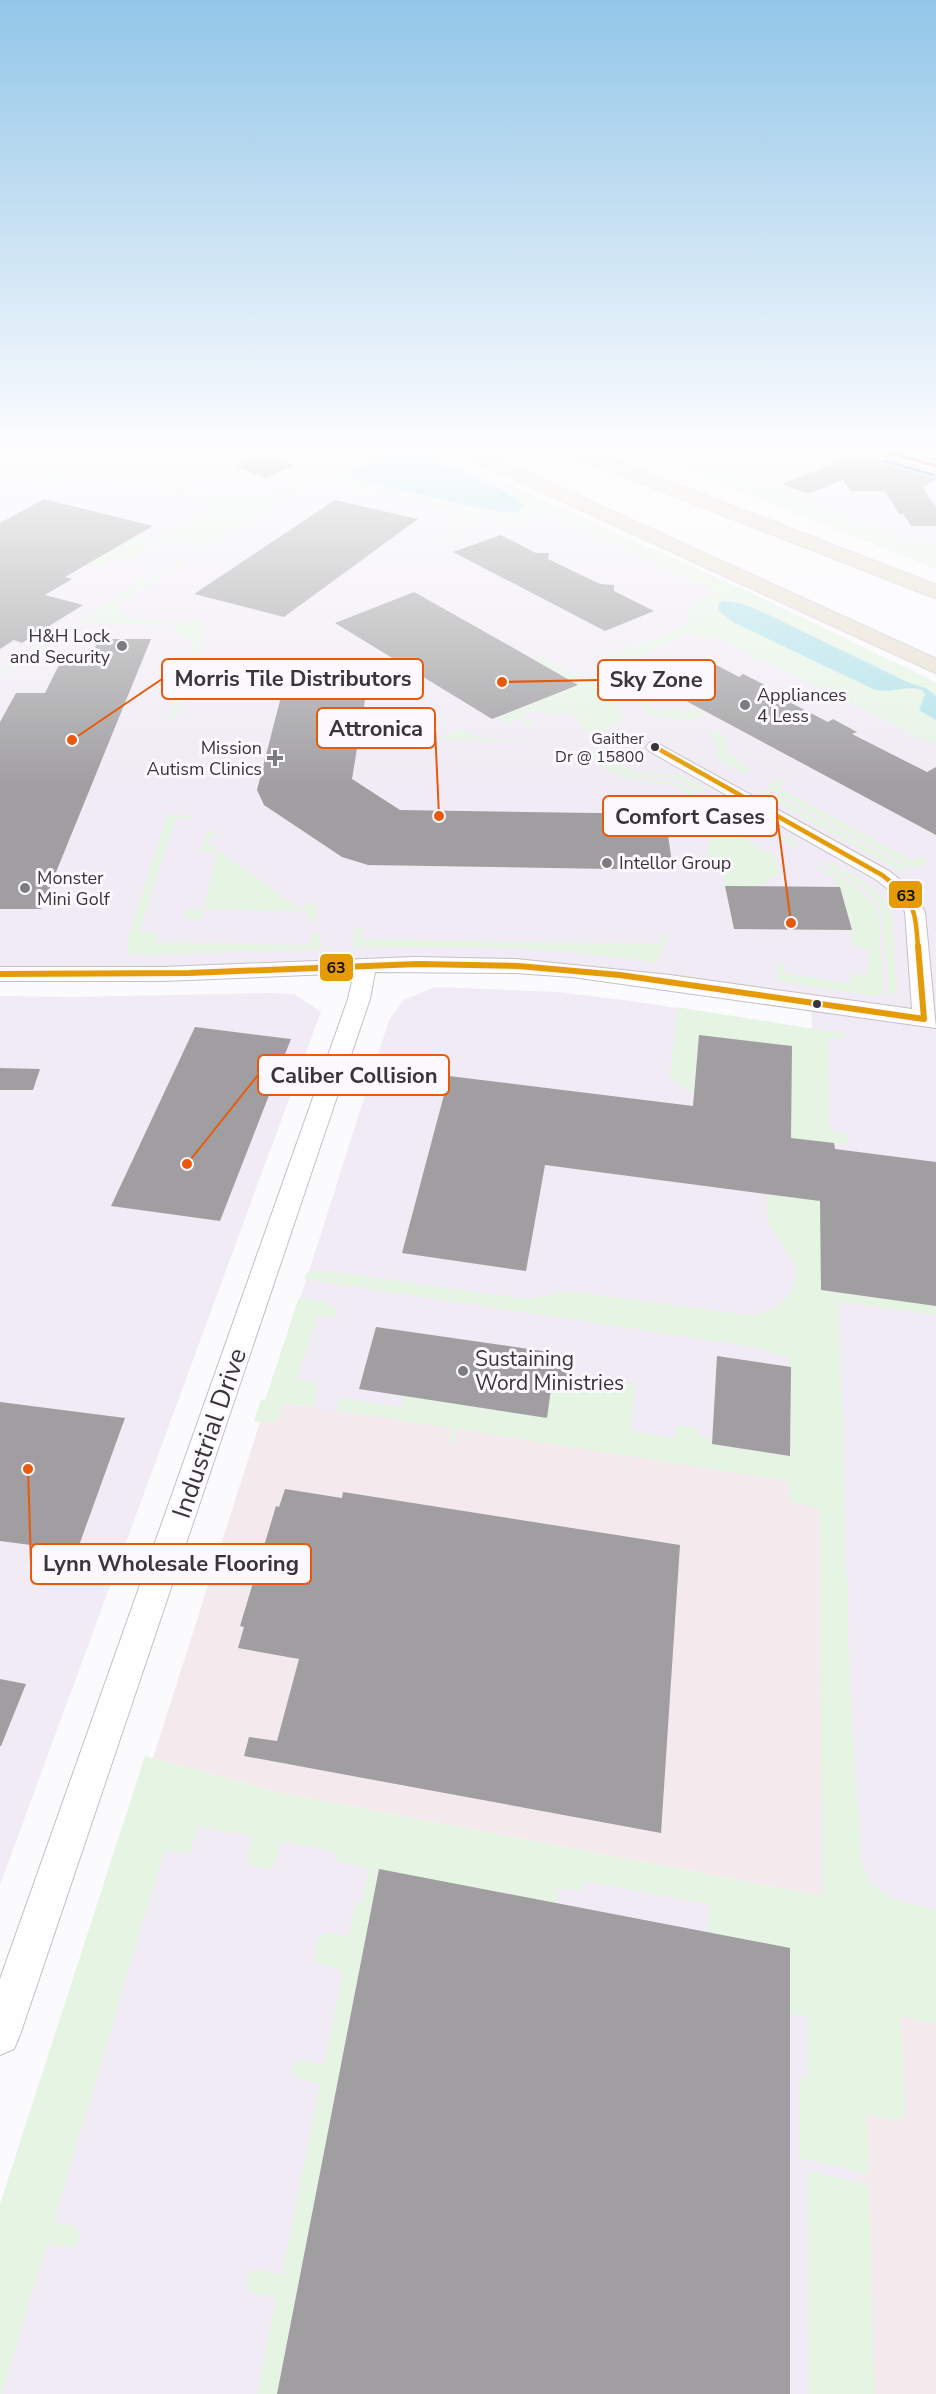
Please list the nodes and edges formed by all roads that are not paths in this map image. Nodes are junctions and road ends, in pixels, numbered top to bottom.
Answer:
1 (711, 564) edge
2 (753, 564) edge
3 (837, 564) edge
4 (867, 564) edge
5 (884, 564) edge
6 (936, 584) edge
7 (936, 592) edge
8 (840, 603) dead end
9 (936, 610) edge
10 (936, 667) edge
11 (654, 747) dead end
12 (366, 966) junction
13 (0, 974) edge
14 (930, 1019) edge
15 (0, 2035) edge

1 - 10 highway
2 - 8 highway
3 - 9 highway
4 - 7 highway
5 - 6 highway
11 - 14 street
12 - 13 street
12 - 14 street
12 - 15 street, Industrial Drive

